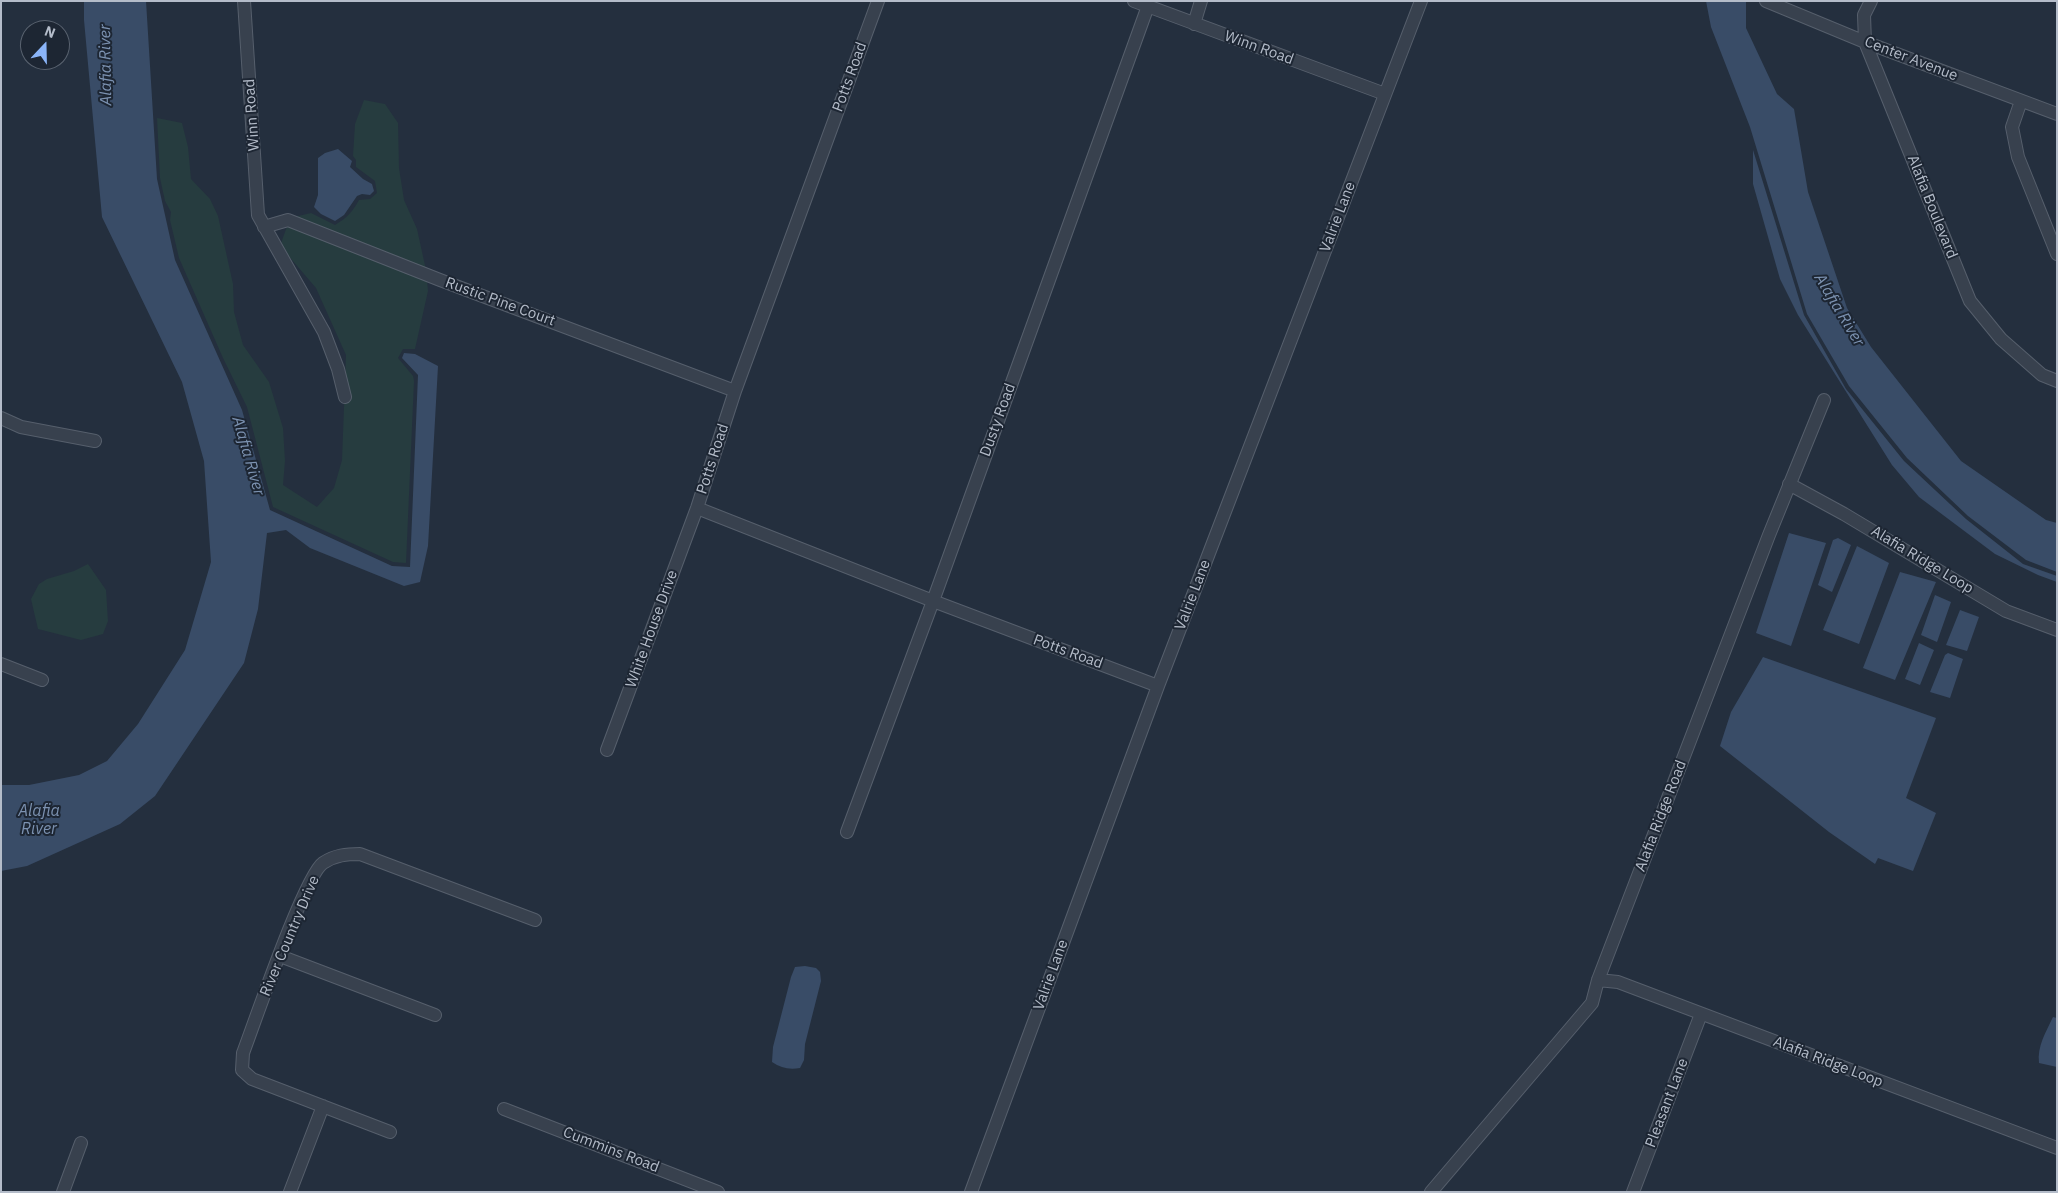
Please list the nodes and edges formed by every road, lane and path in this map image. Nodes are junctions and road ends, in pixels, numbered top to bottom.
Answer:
1 (244, 1) edge
2 (878, 1) edge
3 (1134, 1) edge
4 (1202, 1) edge
5 (1421, 1) edge
6 (1766, 1) edge
7 (1871, 1) edge
8 (1148, 6) junction
9 (1194, 24) junction
10 (1865, 42) junction
11 (1385, 94) junction
12 (2021, 101) junction
13 (2057, 114) edge
14 (264, 227) junction
15 (2057, 254) edge
16 (2057, 381) edge
17 (735, 391) junction
18 (345, 397) dead end
19 (1824, 400) dead end
20 (1, 418) edge
21 (94, 441) dead end
22 (1790, 484) junction
23 (697, 508) junction
24 (933, 602) junction
25 (2057, 630) edge
26 (1, 664) edge
27 (42, 680) dead end
28 (1158, 686) junction
29 (607, 750) dead end
30 (847, 832) dead end
31 (534, 920) dead end
32 (280, 956) junction
33 (1598, 980) junction
34 (1701, 1014) junction
35 (435, 1015) dead end
36 (322, 1106) junction
37 (504, 1108) dead end
38 (390, 1132) dead end
39 (81, 1143) dead end
40 (2057, 1148) edge
41 (63, 1192) edge
42 (290, 1192) edge
43 (718, 1192) edge
44 (971, 1192) edge
45 (1431, 1192) edge
46 (1633, 1192) edge

1 - 14 street, Winn Road
2 - 17 street, Potts Road
3 - 8 street, Winn Road
4 - 9 street
5 - 11 street, Valrie Lane
6 - 10 street, Center Avenue
7 - 10 street, Alafia Boulevard
8 - 9 street, Winn Road
8 - 24 street, Dusty Road
9 - 11 street, Winn Road
10 - 12 street, Center Avenue
10 - 16 street, Alafia Boulevard
11 - 28 street, Valrie Lane
12 - 13 street, Center Avenue
12 - 15 street
14 - 17 street, Rustic Pine Court
14 - 18 street, Winn Road
17 - 23 street, Potts Road
19 - 22 street, Alafia Ridge Road
20 - 21 street
22 - 25 street, Alafia Ridge Loop
22 - 33 street, Alafia Ridge Road
23 - 24 street, Potts Road
23 - 29 street, White House Drive
24 - 28 street, Potts Road
24 - 30 street, Dusty Road
26 - 27 street
28 - 44 street, Valrie Lane
31 - 32 street, River Country Drive
32 - 35 street
32 - 36 street, River Country Drive
33 - 34 street, Alafia Ridge Loop
33 - 45 street, Alafia Ridge Road
34 - 40 street, Alafia Ridge Loop
34 - 46 street, Pleasant Lane
36 - 38 street, River Country Drive
36 - 42 street
37 - 43 street, Cummins Road
39 - 41 street

